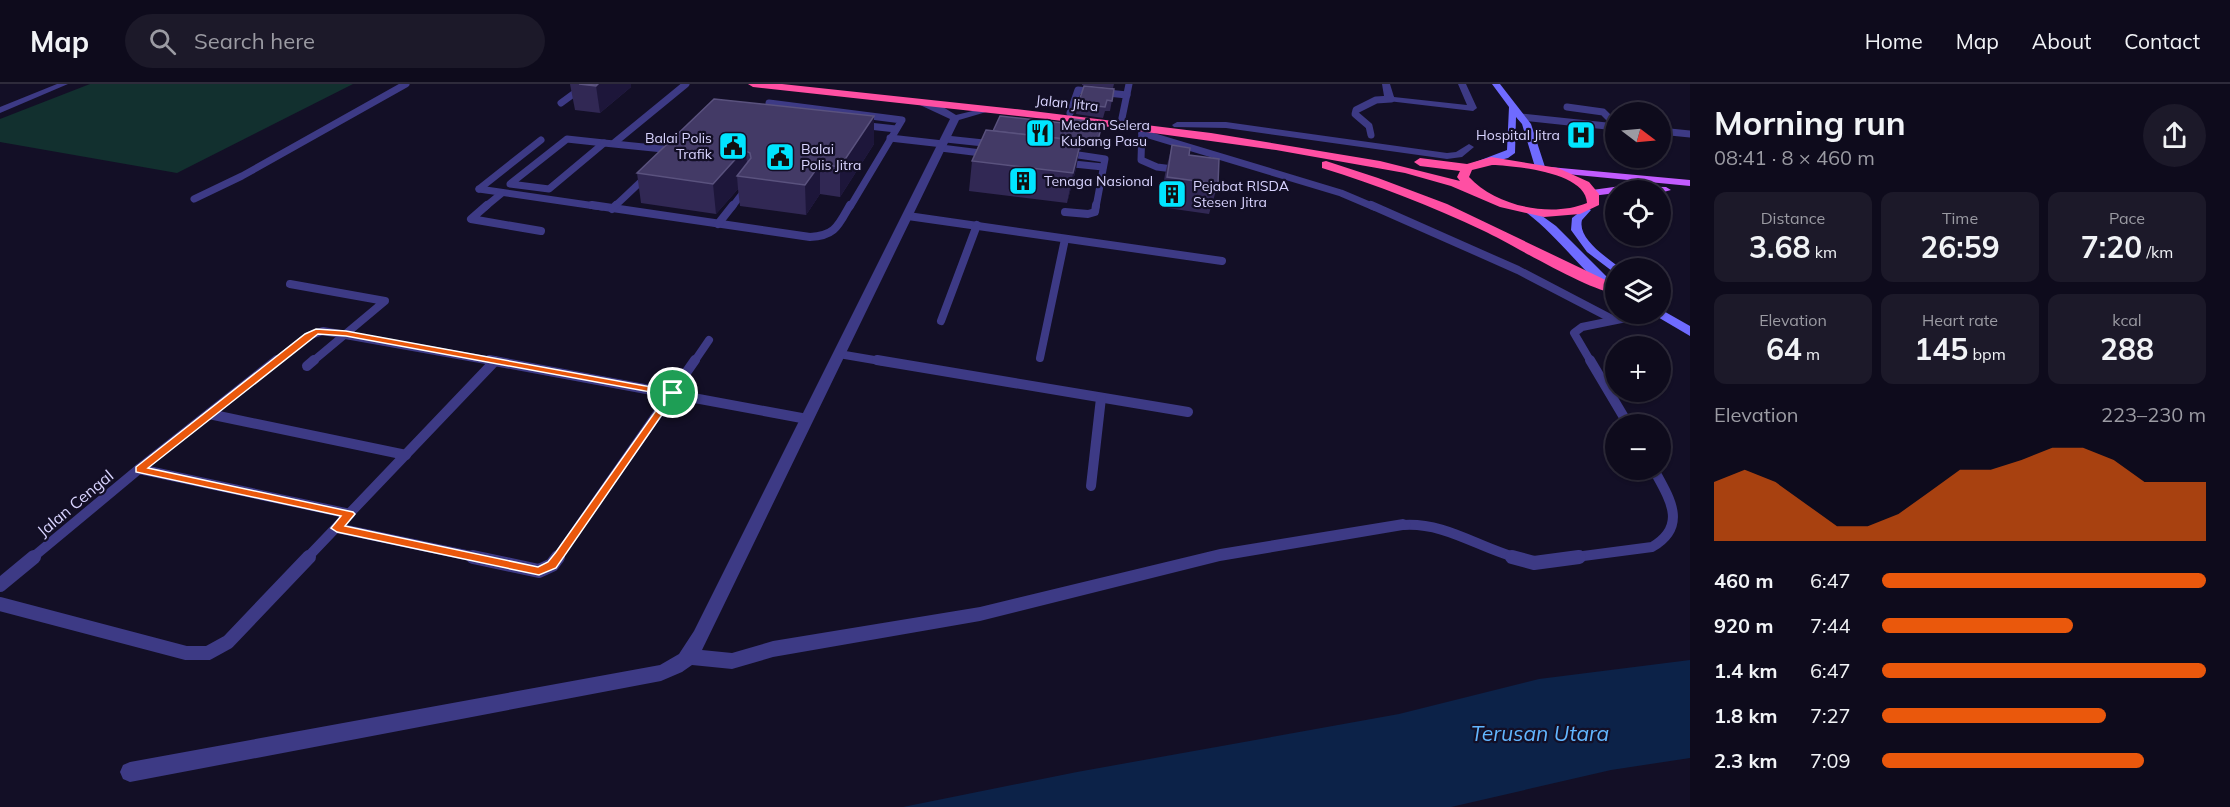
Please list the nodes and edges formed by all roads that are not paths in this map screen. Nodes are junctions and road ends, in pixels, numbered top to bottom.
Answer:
1 (64, 84) edge
2 (406, 84) edge
3 (587, 84) edge
4 (686, 84) edge
5 (753, 84) edge
6 (814, 84) edge
7 (1129, 84) edge
8 (1386, 84) edge
9 (1462, 84) edge
10 (1496, 84) edge
11 (1127, 95) junction
12 (1393, 99) junction
13 (561, 103) dead end
14 (769, 103) edge
15 (923, 103) junction
16 (1566, 107) dead end
17 (1512, 108) junction
18 (0, 110) edge
19 (989, 110) junction
20 (1070, 113) junction
21 (1605, 114) edge
22 (1521, 117) junction
23 (955, 118) junction
24 (1122, 118) junction
25 (852, 124) edge
26 (1177, 125) junction
27 (1605, 125) edge
28 (896, 129) junction
29 (1142, 130) junction
30 (1671, 132) edge
31 (1690, 134) edge
32 (1371, 135) dead end
33 (1220, 137) junction
34 (890, 138) junction
35 (541, 140) dead end
36 (605, 142) junction
37 (614, 143) junction
38 (679, 144) edge
39 (943, 144) junction
40 (1001, 145) edge
41 (1470, 147) dead end
42 (673, 150) junction
43 (1057, 152) edge
44 (997, 155) edge
45 (665, 158) edge
46 (1051, 161) edge
47 (658, 165) edge
48 (1473, 166) junction
49 (1103, 167) junction
50 (1545, 168) junction
51 (504, 169) junction
52 (523, 171) junction
53 (1189, 172) edge
54 (1690, 183) edge
55 (748, 186) edge
56 (1690, 191) edge
57 (502, 193) junction
58 (1480, 193) junction
59 (1592, 193) junction
60 (194, 199) dead end
61 (612, 209) junction
62 (1586, 210) junction
63 (1531, 211) junction
64 (1065, 212) dead end
65 (908, 216) junction
66 (718, 224) junction
67 (977, 225) junction
68 (541, 231) dead end
69 (1065, 239) junction
70 (1222, 261) dead end
71 (1605, 261) edge
72 (1605, 282) edge
73 (290, 284) dead end
74 (1605, 286) edge
75 (1605, 315) edge
76 (1671, 320) edge
77 (941, 321) dead end
78 (1605, 321) edge
79 (1690, 332) edge
80 (346, 334) junction
81 (709, 340) dead end
82 (839, 354) junction
83 (1040, 358) dead end
84 (495, 361) junction
85 (307, 366) dead end
86 (673, 393) junction
87 (1101, 398) junction
88 (1188, 412) dead end
89 (208, 414) junction
90 (1622, 414) edge
91 (807, 419) junction
92 (406, 454) junction
93 (139, 469) junction
94 (1658, 480) edge
95 (1091, 486) dead end
96 (350, 514) junction
97 (1402, 525) joint
98 (337, 528) junction
99 (0, 585) edge
100 (0, 604) edge
101 (690, 657) junction
102 (130, 772) dead end

1 - 18 street
2 - 60 lane
3 - 13 lane
4 - 37 lane
5 - 15 highway, Jalan Jitra
6 - 20 highway, Jalan Jitra
7 - 11 lane
8 - 12 street
9 - 12 street
10 - 17 street
11 - 20 lane
11 - 24 lane
12 - 32 lane
14 - 28 lane
15 - 19 highway, Jalan Jitra
15 - 23 street
16 - 21 lane
17 - 22 street
17 - 48 street
19 - 23 street
19 - 29 highway, Jalan Jitra
20 - 24 highway, Jalan Jitra
22 - 27 lane
22 - 50 street
23 - 39 street
24 - 26 highway, Jalan Jitra
25 - 28 lane
26 - 41 street
26 - 48 highway, Jalan Jitra
28 - 34 lane
29 - 33 highway, Jalan Jitra
29 - 53 lane
29 - 75 lane
30 - 31 lane
33 - 58 highway, Jalan Jitra
33 - 74 highway
34 - 39 lane
34 - 66 lane
35 - 51 lane
36 - 37 lane
36 - 52 lane
36 - 52 lane
37 - 42 lane
38 - 42 lane
39 - 40 lane
39 - 44 lane
39 - 65 street
42 - 45 lane
43 - 49 lane
46 - 49 lane
47 - 61 lane
48 - 50 highway, Jalan Jitra
48 - 58 highway
49 - 64 lane
50 - 54 main road
50 - 59 highway, Jalan Jitra
51 - 52 lane
51 - 57 lane
55 - 66 lane
56 - 59 main road
57 - 61 lane
57 - 68 lane
58 - 63 highway, Jalan Jitra
59 - 62 highway
61 - 66 lane
62 - 63 highway, Jalan Jitra
62 - 71 street
63 - 72 street
65 - 67 lane
65 - 82 street
67 - 69 lane
67 - 77 lane
69 - 70 lane
69 - 83 lane
73 - 80 lane
76 - 79 street
78 - 90 lane
80 - 84 lane, Jalan Cengal
80 - 85 lane
80 - 89 lane, Jalan Cengal
81 - 86 lane
82 - 87 lane
82 - 91 street
84 - 86 lane, Jalan Cengal
84 - 92 lane
86 - 91 lane, Jalan Cengal
86 - 98 lane
87 - 88 lane
87 - 95 lane
89 - 92 lane
89 - 93 lane, Jalan Cengal
91 - 101 street
92 - 96 lane
93 - 96 lane
93 - 99 lane, Jalan Cengal
94 - 97 lane
96 - 98 lane
97 - 101 street
98 - 100 lane
101 - 102 street

